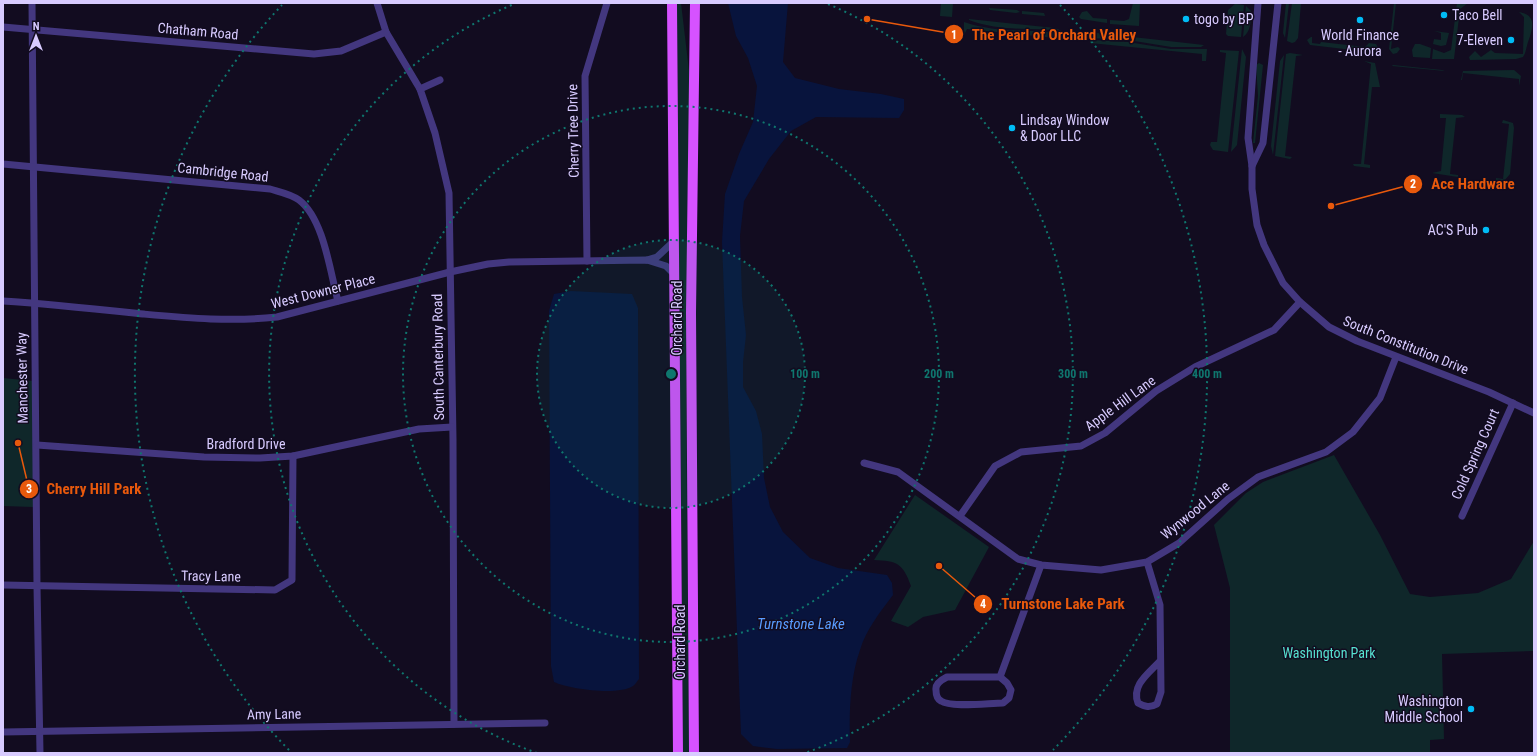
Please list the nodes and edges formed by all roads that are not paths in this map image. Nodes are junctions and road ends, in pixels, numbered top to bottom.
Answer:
1 (32, 3) edge
2 (377, 3) edge
3 (607, 3) edge
4 (672, 3) edge
5 (695, 3) edge
6 (1258, 3) edge
7 (1278, 3) edge
8 (3, 27) edge
9 (32, 29) junction
10 (386, 32) junction
11 (440, 80) dead end
12 (420, 89) junction
13 (3, 164) edge
14 (1252, 166) junction
15 (34, 167) junction
16 (674, 241) junction
17 (647, 260) junction
18 (587, 261) junction
19 (450, 272) junction
20 (674, 275) junction
21 (3, 301) edge
22 (338, 301) junction
23 (1300, 302) junction
24 (34, 303) junction
25 (1396, 357) junction
26 (1513, 403) junction
27 (1534, 413) edge
28 (452, 428) junction
29 (36, 445) junction
30 (293, 456) junction
31 (864, 463) dead end
32 (960, 516) junction
33 (1462, 516) dead end
34 (1148, 562) junction
35 (1041, 565) junction
36 (3, 585) edge
37 (36, 586) junction
38 (1160, 661) junction
39 (1000, 677) junction
40 (546, 723) dead end
41 (454, 724) junction
42 (40, 731) junction
43 (3, 732) edge
44 (40, 753) edge
45 (678, 753) edge
46 (694, 753) edge

1 - 9 street, Manchester Way
2 - 10 street, South Canterbury Road
3 - 18 street, Cherry Tree Drive
4 - 16 main road, Orchard Road
5 - 46 main road, Orchard Road
6 - 14 street, South Constitution Drive
7 - 14 street, South Constitution Drive
8 - 9 street, Chatham Road
9 - 10 street, Chatham Road
9 - 15 street, Manchester Way
10 - 12 street, South Canterbury Road
11 - 12 street
12 - 19 street, South Canterbury Road
13 - 15 street, Cambridge Road
14 - 23 street, South Constitution Drive
15 - 22 street, Cambridge Road
15 - 24 street, Manchester Way
16 - 17 street, West Downer Place
16 - 20 main road, Orchard Road
17 - 18 street, West Downer Place
17 - 20 street, West Downer Place
18 - 19 street, West Downer Place
19 - 22 street, West Downer Place
19 - 28 street, South Canterbury Road
20 - 45 main road, Orchard Road
21 - 24 street, West Downer Place
22 - 24 street, West Downer Place
23 - 25 street, South Constitution Drive
23 - 32 street, Apple Hill Lane
24 - 29 street, Manchester Way
25 - 26 street, South Constitution Drive
25 - 34 street, Wynwood Lane
26 - 27 street, South Constitution Drive
26 - 33 street, Cold Spring Court
28 - 30 street, Bradford Drive
28 - 41 street, South Canterbury Road
29 - 30 street, Bradford Drive
29 - 37 street, Manchester Way
30 - 37 street, Tracy Lane
31 - 32 street, Wynwood Lane
32 - 35 street, Wynwood Lane
34 - 35 street, Wynwood Lane
34 - 38 street
35 - 39 street
36 - 37 street, Tracy Lane
37 - 42 street, Manchester Way
38 - 38 street
39 - 39 street
40 - 41 street, Amy Lane
41 - 42 street, Amy Lane
42 - 43 street, Amy Lane
42 - 44 street, Manchester Way

